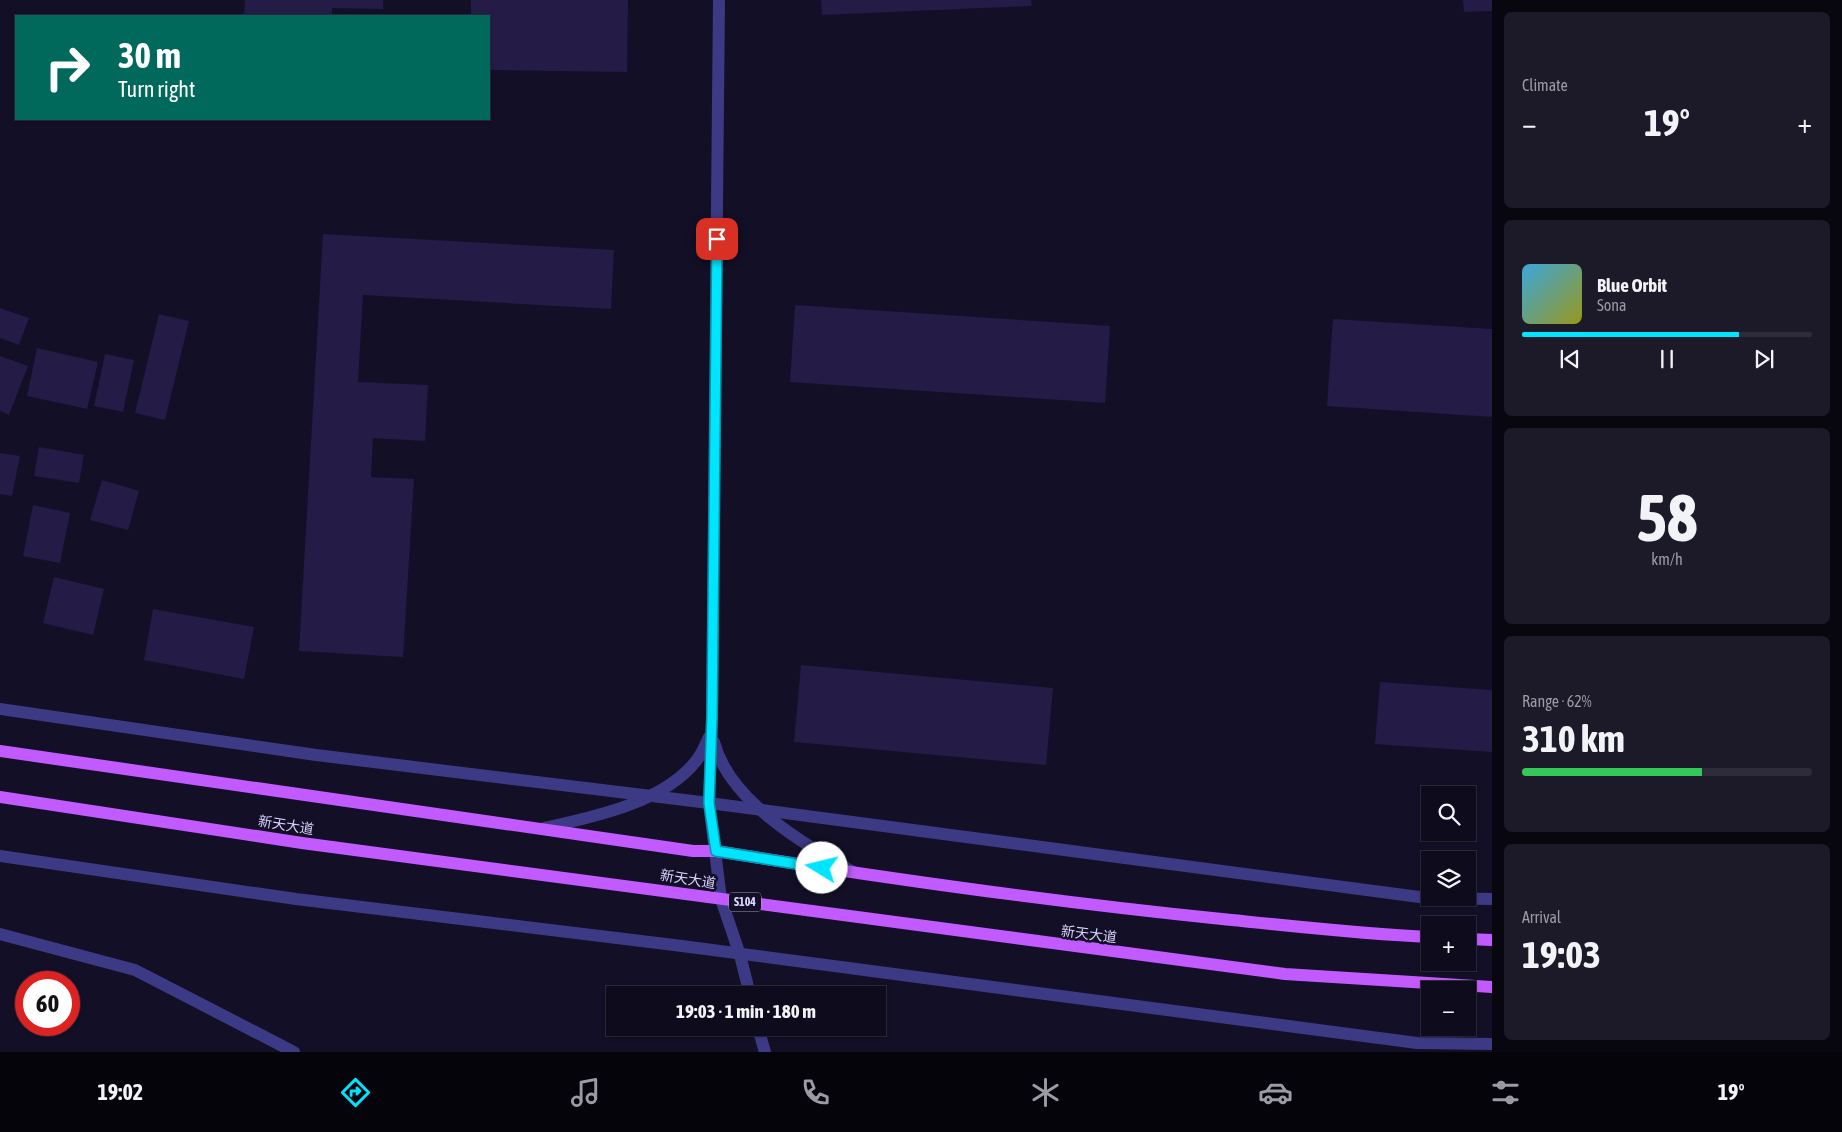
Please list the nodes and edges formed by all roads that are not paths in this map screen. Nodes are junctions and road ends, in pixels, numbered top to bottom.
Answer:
1 (719, 0) edge
2 (0, 709) edge
3 (712, 717) junction
4 (0, 751) edge
5 (649, 796) junction
6 (0, 797) edge
7 (709, 803) junction
8 (760, 809) junction
9 (544, 828) junction
10 (716, 851) junction
11 (0, 856) edge
12 (857, 874) junction
13 (721, 899) junction
14 (1492, 899) edge
15 (0, 934) edge
16 (1421, 937) edge
17 (1476, 939) edge
18 (1492, 940) edge
19 (740, 955) junction
20 (748, 986) edge
21 (1492, 987) edge
22 (760, 1036) edge
23 (1492, 1044) edge
24 (294, 1052) edge
25 (764, 1052) edge

1 - 3 street
2 - 5 street
3 - 5 street
3 - 7 street
3 - 8 street
4 - 9 main road, 新天大道
5 - 7 street
5 - 9 street
6 - 13 main road, 新天大道 / S104
7 - 8 street
7 - 10 street
8 - 12 street
8 - 14 street
9 - 10 main road, 新天大道
10 - 12 main road, 新天大道
10 - 13 street
11 - 19 street
12 - 16 main road, 新天大道
13 - 19 street
13 - 21 main road, 新天大道 / S104
15 - 24 street
17 - 18 main road
19 - 20 street
19 - 23 street
22 - 25 street

